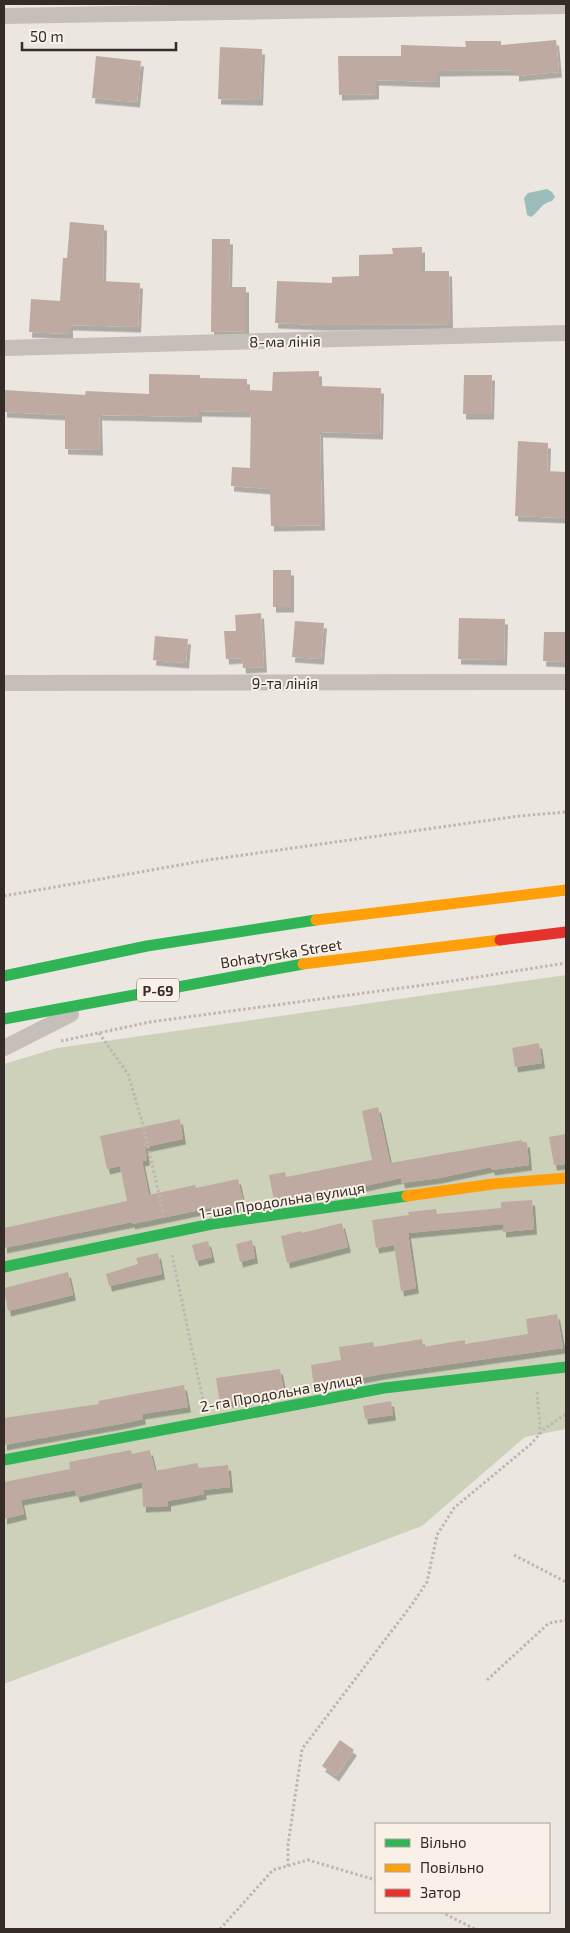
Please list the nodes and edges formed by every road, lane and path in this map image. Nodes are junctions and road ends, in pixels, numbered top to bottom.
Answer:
1 (566, 6) edge
2 (4, 16) edge
3 (566, 333) edge
4 (4, 348) edge
5 (566, 682) edge
6 (4, 683) edge
7 (566, 812) edge
8 (566, 890) edge
9 (4, 896) edge
10 (566, 932) edge
11 (566, 963) edge
12 (4, 976) edge
13 (95, 1001) junction
14 (4, 1019) edge
15 (53, 1043) dead end
16 (4, 1048) edge
17 (566, 1178) edge
18 (4, 1267) edge
19 (566, 1367) edge
20 (534, 1371) junction
21 (566, 1414) edge
22 (539, 1435) junction
23 (4, 1460) edge
24 (514, 1555) dead end
25 (566, 1582) edge
26 (566, 1620) edge
27 (487, 1680) dead end
28 (288, 1866) junction
29 (375, 1880) edge
30 (442, 1913) edge
31 (220, 1929) edge
32 (475, 1929) edge

1 - 2 street
3 - 4 street, 8-ма лінія
5 - 6 street, 9-та лінія
7 - 9 path
8 - 12 main road, Bohatyrska Street
10 - 13 main road, Bohatyrska Street / Р-69
11 - 15 path
13 - 14 main road, Bohatyrska Street / Р-69
13 - 16 street
17 - 18 main road, 1-ша Продольна вулиця
19 - 20 main road, 2-га Продольна вулиця
20 - 22 path
20 - 23 main road, 2-га Продольна вулиця
21 - 22 path
22 - 28 path
24 - 25 path
26 - 27 path
28 - 29 path
28 - 31 path
30 - 32 path

